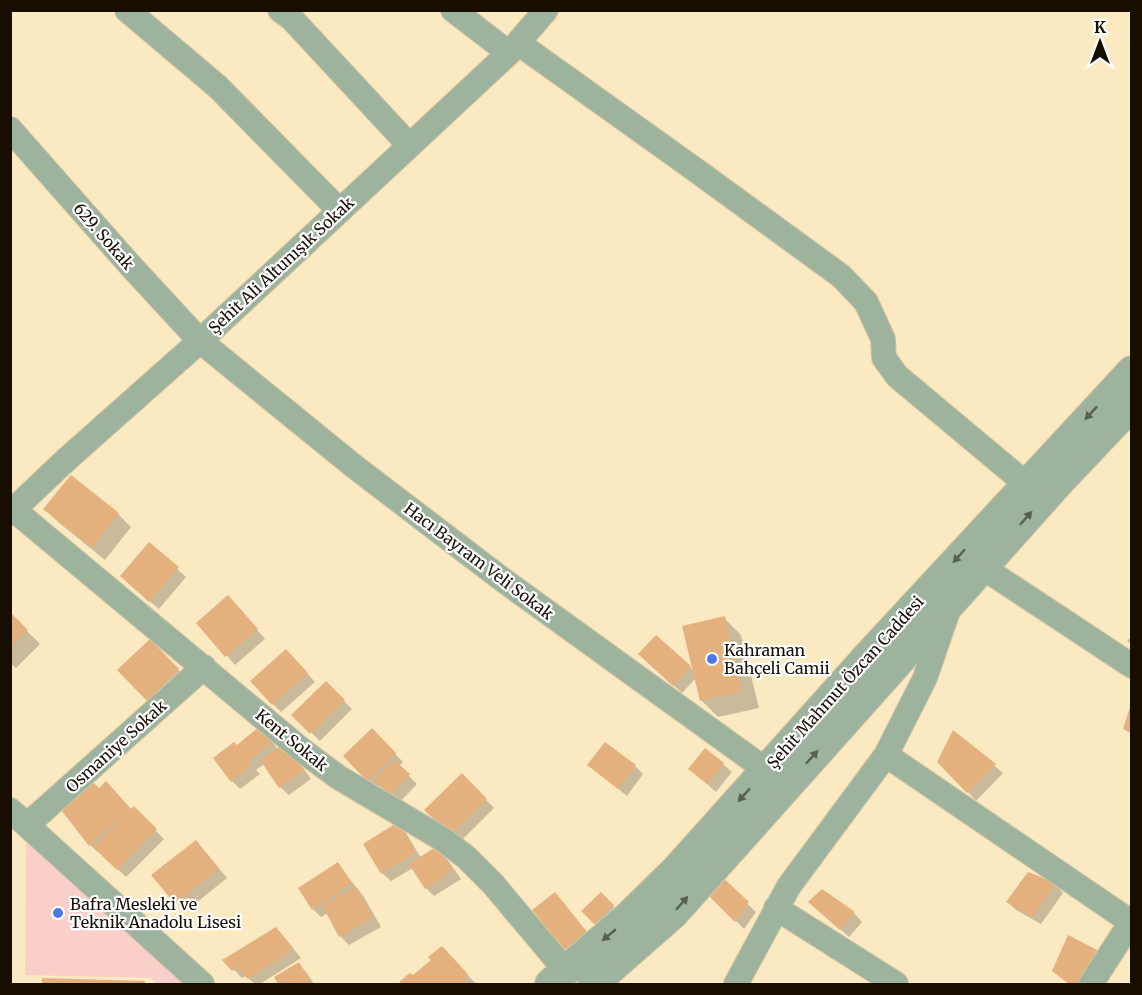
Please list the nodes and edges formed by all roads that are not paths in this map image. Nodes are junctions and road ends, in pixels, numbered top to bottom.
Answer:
1 (127, 10) edge
2 (280, 10) edge
3 (453, 10) edge
4 (546, 10) edge
5 (514, 48) junction
6 (10, 129) edge
7 (409, 146) junction
8 (339, 210) junction
9 (200, 341) junction
10 (1131, 370) edge
11 (1131, 405) edge
12 (1025, 483) junction
13 (12, 512) edge
14 (982, 567) junction
15 (950, 603) junction
16 (1131, 666) edge
17 (204, 667) junction
18 (886, 754) junction
19 (766, 770) junction
20 (19, 818) edge
21 (776, 909) junction
22 (558, 978) edge
23 (202, 984) edge
24 (593, 984) edge
25 (736, 984) edge
26 (896, 984) edge
27 (1090, 984) edge

1 - 8 street
2 - 7 street
3 - 5 street
4 - 5 street, Şehit Ali Altunışık Sokak
5 - 7 street, Şehit Ali Altunışık Sokak
5 - 12 street
6 - 9 street, 629. Sokak
7 - 8 street, Şehit Ali Altunışık Sokak
8 - 9 street, Şehit Ali Altunışık Sokak
9 - 13 street, Şehit Ali Altunışık Sokak
9 - 19 street, Hacı Bayram Veli Sokak
10 -> 12 street, Şehit Mahmut Özcan Caddesi
14 -> 11 street, Şehit Mahmut Özcan Caddesi
12 -> 19 street, Şehit Mahmut Özcan Caddesi
13 - 17 street, Kent Sokak
14 - 15 street, Şehit Mahmut Özcan Caddesi
14 - 16 street
15 - 18 street
24 -> 15 street, Şehit Mahmut Özcan Caddesi
17 - 20 street, Osmaniye Sokak
17 - 22 street, Kent Sokak
18 - 21 street
18 - 27 street
19 -> 22 street, Şehit Mahmut Özcan Caddesi
20 - 23 street
21 - 25 street
21 - 26 street

